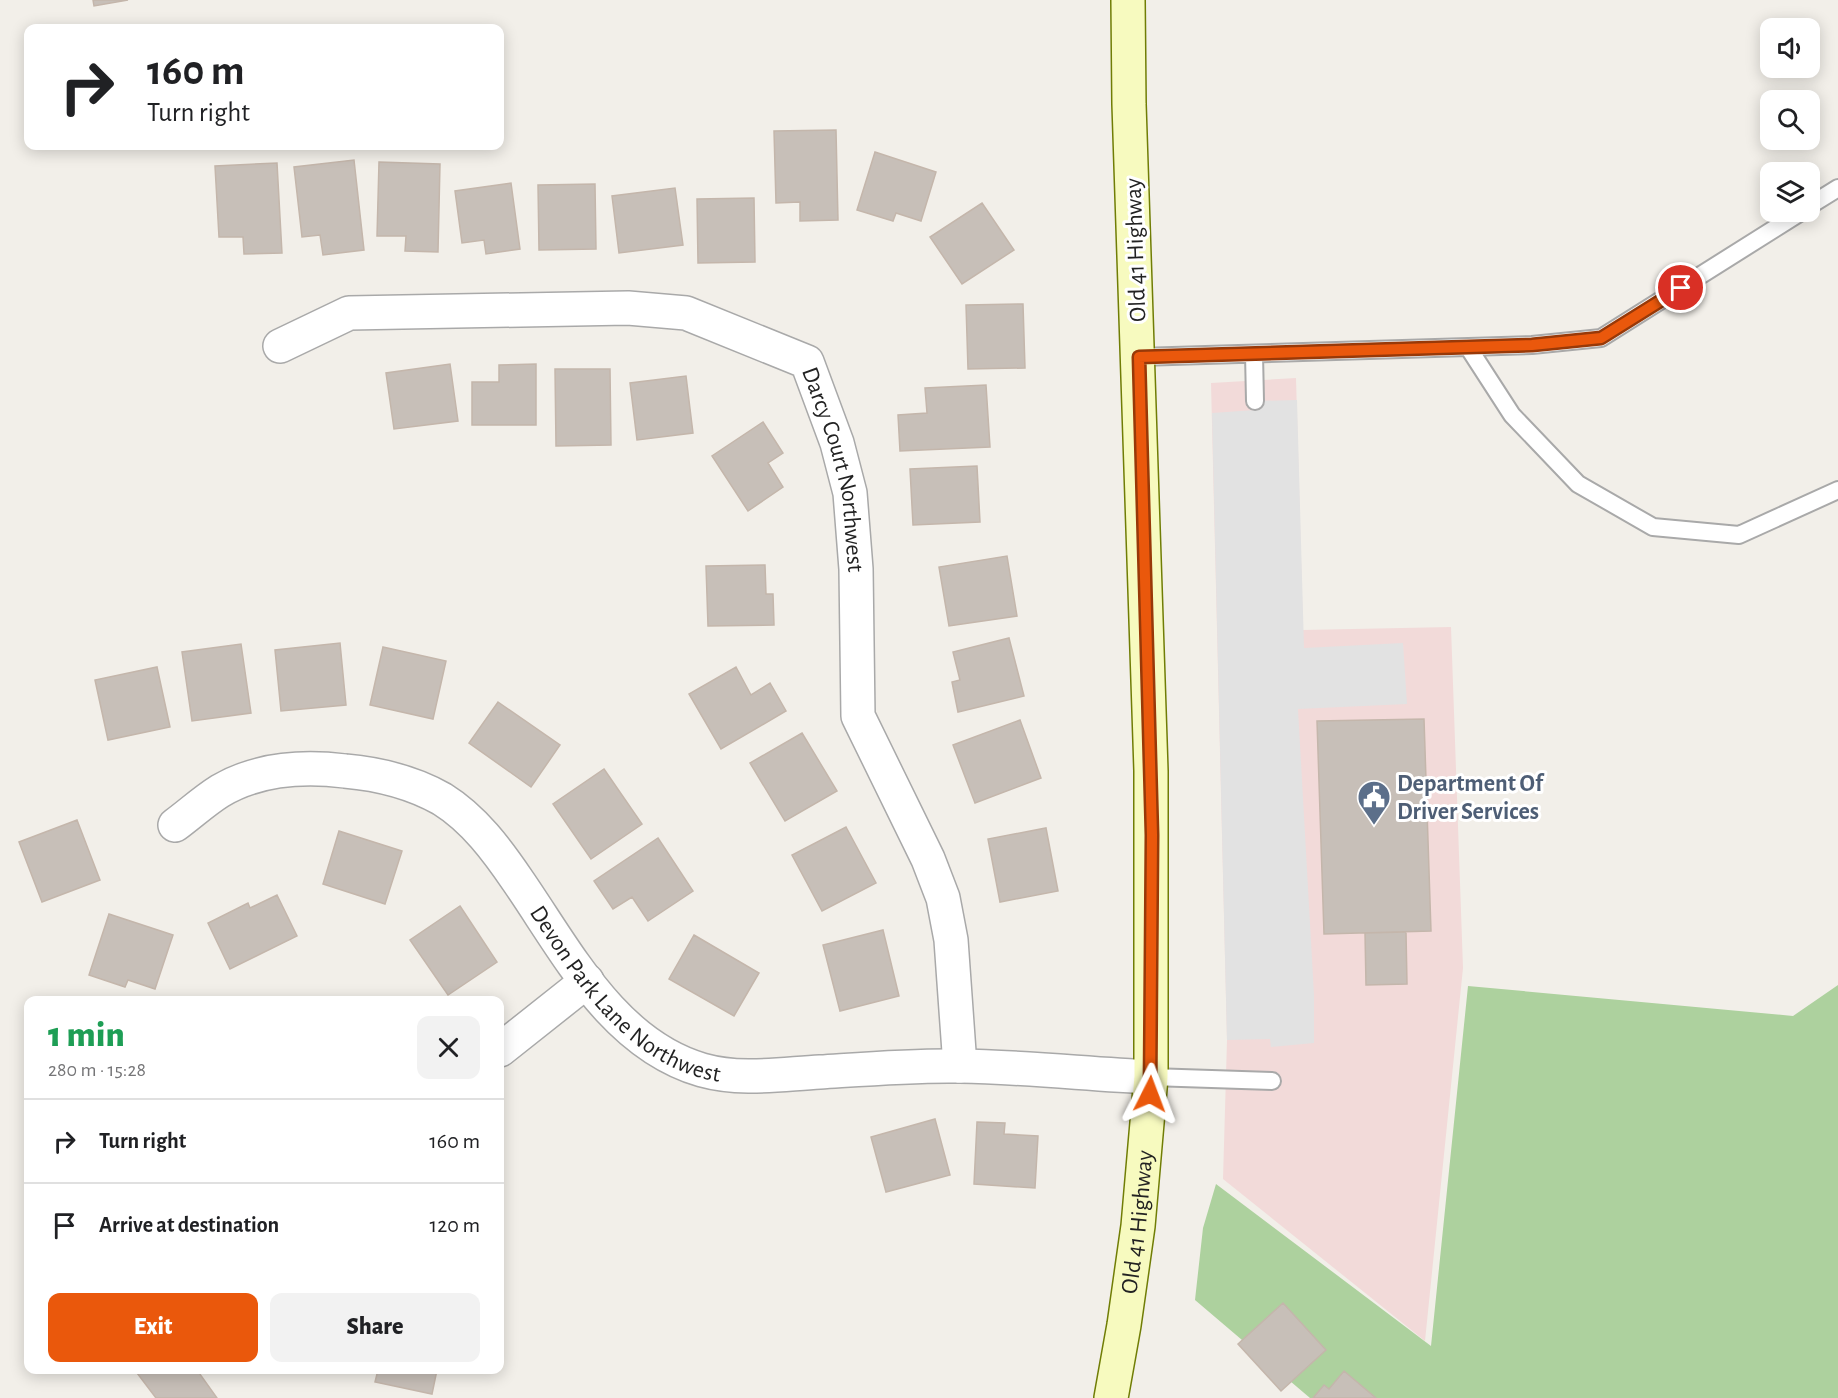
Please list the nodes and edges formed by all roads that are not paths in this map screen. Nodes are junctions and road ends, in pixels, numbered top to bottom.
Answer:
1 (1128, 0) edge
2 (1838, 188) edge
3 (1820, 199) edge
4 (1785, 222) edge
5 (280, 345) dead end
6 (1468, 346) junction
7 (1254, 354) junction
8 (1139, 357) junction
9 (1255, 401) dead end
10 (1838, 490) edge
11 (175, 825) dead end
12 (587, 981) junction
13 (504, 1047) edge
14 (960, 1066) junction
15 (1151, 1077) junction
16 (1272, 1081) dead end
17 (1111, 1398) edge

1 - 8 main road, Old 41 Highway
2 - 3 lane
4 - 6 lane
5 - 14 street, Darcy Court Northwest
6 - 7 lane
6 - 10 lane
7 - 8 lane
7 - 9 lane
8 - 15 main road, Old 41 Highway
11 - 12 street, Devon Park Lane Northwest
12 - 13 street
12 - 14 street, Devon Park Lane Northwest
14 - 15 street, Devon Park Lane Northwest
15 - 16 lane
15 - 17 main road, Old 41 Highway

